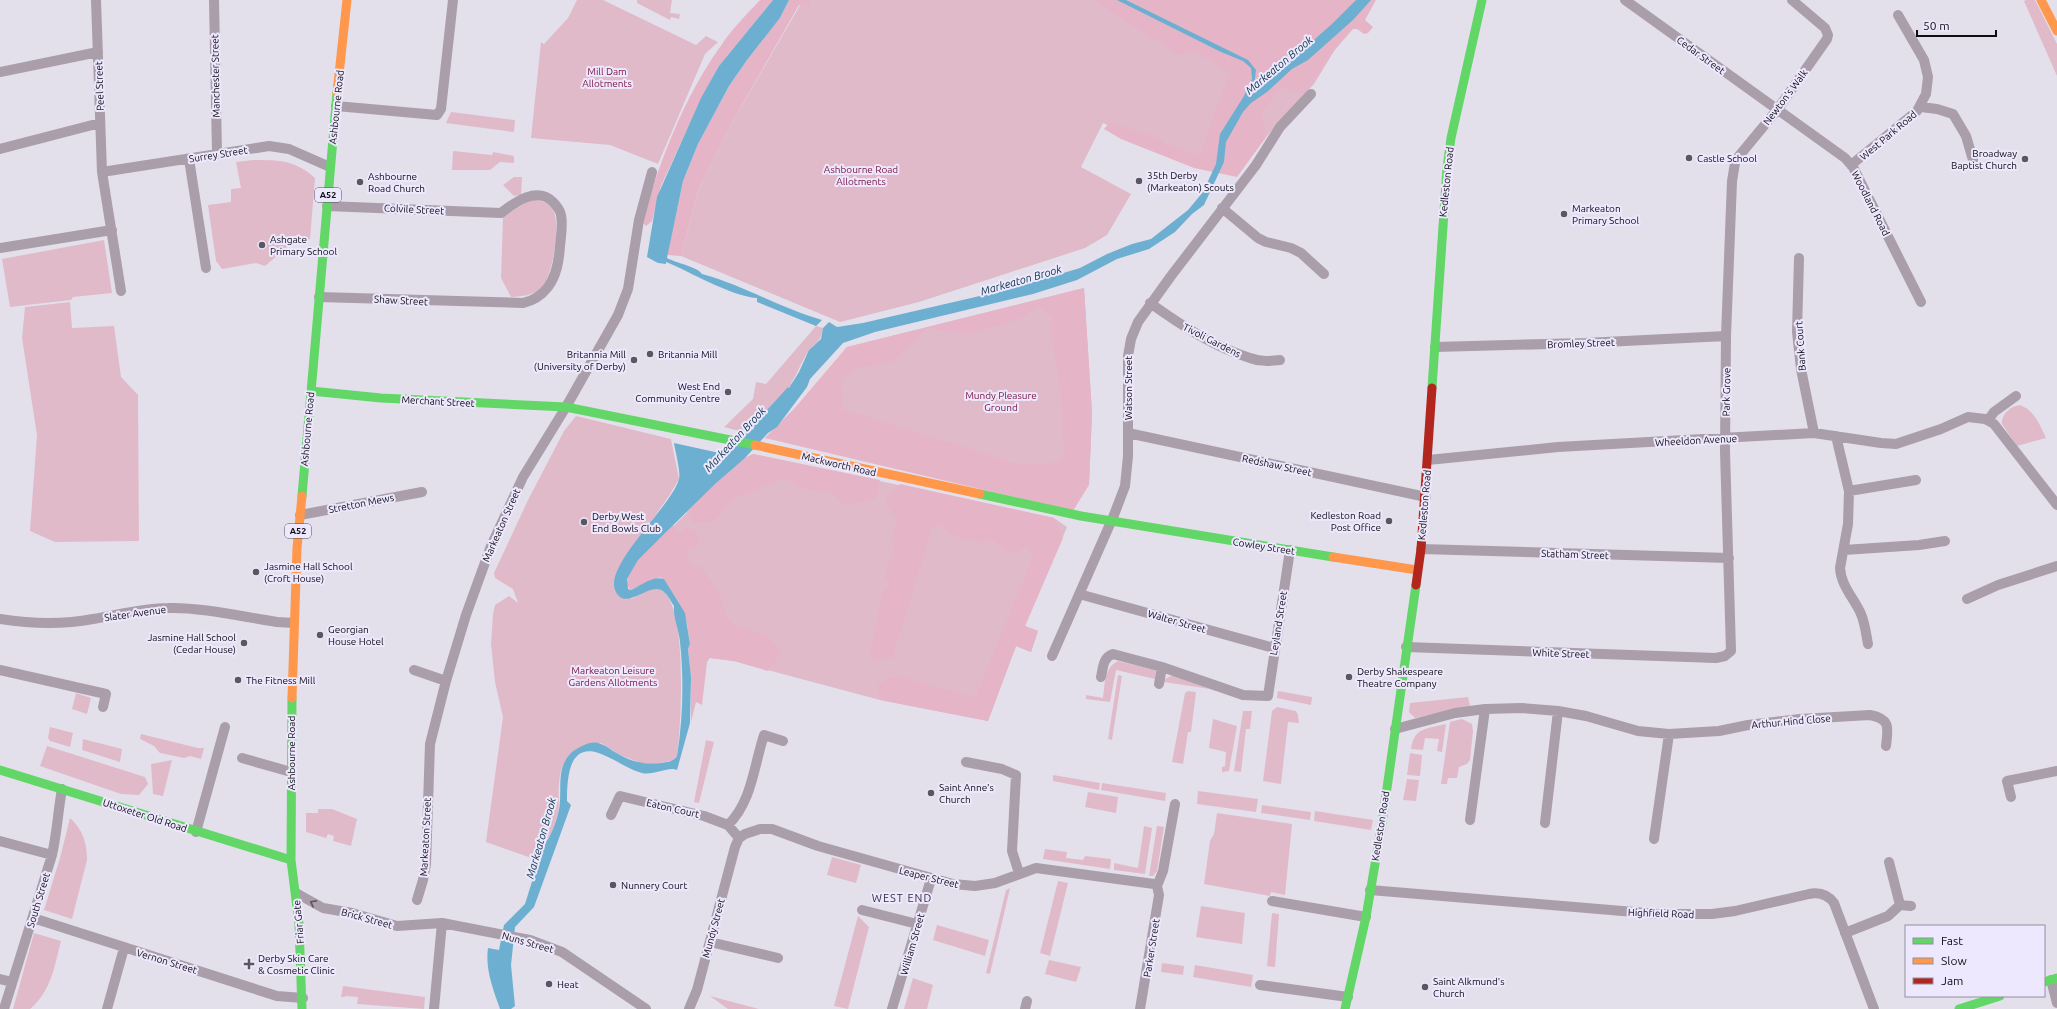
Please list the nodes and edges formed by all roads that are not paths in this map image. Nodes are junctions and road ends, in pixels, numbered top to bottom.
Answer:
1 (96, 0) edge
2 (214, 0) edge
3 (347, 0) edge
4 (453, 0) edge
5 (1482, 0) edge
6 (1625, 0) edge
7 (1792, 0) edge
8 (2041, 0) edge
9 (1898, 14) dead end
10 (2057, 31) edge
11 (98, 52) junction
12 (0, 72) edge
13 (1311, 94) dead end
14 (336, 106) junction
15 (1921, 107) junction
16 (1777, 110) junction
17 (100, 123) junction
18 (0, 149) edge
19 (217, 153) junction
20 (189, 158) junction
21 (1973, 160) dead end
22 (1734, 163) joint
23 (1851, 165) junction
24 (330, 167) junction
25 (102, 172) junction
26 (652, 172) dead end
27 (327, 206) junction
28 (1222, 208) junction
29 (501, 213) joint
30 (112, 230) junction
31 (0, 248) edge
32 (1799, 258) dead end
33 (206, 268) dead end
34 (1324, 274) dead end
35 (121, 291) dead end
36 (319, 296) junction
37 (1921, 302) dead end
38 (1150, 304) junction
39 (1726, 336) junction
40 (1435, 347) junction
41 (1280, 360) dead end
42 (311, 391) junction
43 (2016, 396) dead end
44 (566, 407) junction
45 (1988, 420) junction
46 (1128, 433) junction
47 (1814, 433) junction
48 (1836, 436) junction
49 (1725, 439) junction
50 (1428, 460) junction
51 (1916, 480) dead end
52 (1849, 490) junction
53 (422, 492) dead end
54 (1426, 497) junction
55 (2057, 505) edge
56 (300, 515) junction
57 (1111, 522) junction
58 (1945, 541) dead end
59 (1421, 549) junction
60 (1290, 550) junction
61 (1844, 550) junction
62 (1729, 558) junction
63 (2057, 566) edge
64 (1417, 570) junction
65 (1079, 594) junction
66 (1967, 599) dead end
67 (0, 619) edge
68 (294, 623) junction
69 (1868, 644) dead end
70 (1406, 647) junction
71 (1274, 648) junction
72 (1052, 656) dead end
73 (1716, 658) joint
74 (1162, 667) junction
75 (0, 670) edge
76 (414, 670) dead end
77 (1101, 677) dead end
78 (446, 681) junction
79 (1159, 684) dead end
80 (103, 707) dead end
81 (1486, 709) junction
82 (1558, 711) junction
83 (225, 727) dead end
84 (1395, 729) junction
85 (1669, 734) junction
86 (783, 741) dead end
87 (1886, 746) dead end
88 (242, 758) dead end
89 (966, 762) dead end
90 (0, 770) edge
91 (2057, 770) edge
92 (291, 772) junction
93 (62, 789) junction
94 (2011, 797) dead end
95 (1175, 804) dead end
96 (611, 815) dead end
97 (1470, 820) dead end
98 (1545, 823) dead end
99 (728, 825) junction
100 (196, 832) junction
101 (1654, 839) dead end
102 (0, 841) edge
103 (737, 843) junction
104 (52, 855) junction
105 (291, 860) junction
106 (1889, 862) dead end
107 (1019, 873) junction
108 (931, 879) junction
109 (1157, 886) junction
110 (1370, 890) junction
111 (296, 892) junction
112 (417, 900) dead end
113 (1272, 901) dead end
114 (1900, 905) junction
115 (1912, 906) dead end
116 (862, 910) dead end
117 (1366, 917) junction
118 (33, 918) junction
119 (442, 923) junction
120 (917, 924) junction
121 (1845, 933) junction
122 (710, 942) junction
123 (124, 948) junction
124 (778, 958) dead end
125 (0, 979) edge
126 (2051, 980) edge
127 (12, 982) junction
128 (1260, 985) dead end
129 (1348, 997) junction
130 (1997, 997) edge
131 (302, 998) junction
132 (2057, 1003) edge
133 (4, 1009) edge
134 (107, 1009) edge
135 (302, 1009) edge
136 (434, 1009) edge
137 (646, 1009) edge
138 (689, 1009) edge
139 (892, 1009) edge
140 (1140, 1009) edge
141 (1345, 1009) edge
142 (1874, 1009) edge
143 (1960, 1009) edge

1 - 11 street, Peel Street
2 - 19 street, Manchester Street
3 - 14 street, Ashbourne Road / A52
4 - 14 street
5 - 40 street, Kedleston Road
6 - 16 street, Cedar Street
7 - 16 street, Newton's Walk
8 - 10 street
9 - 15 street, West Park Road
11 - 12 street
11 - 17 street, Peel Street
13 - 28 street, Watson Street
14 - 24 street, Ashbourne Road / A52
15 - 21 street
15 - 23 street, West Park Road
16 - 22 street, Newton's Walk
16 - 23 street, Woodland Road
17 - 18 street
17 - 25 street, Peel Street
19 - 20 street, Surrey Street
19 - 24 street, Surrey Street
20 - 25 street, Surrey Street
20 - 33 street
22 - 39 street, Park Grove
23 - 37 street, Woodland Road
24 - 27 street, Ashbourne Road / A52
25 - 30 street, Peel Street
26 - 44 street, Markeaton Street
27 - 29 street, Colvile Street
27 - 36 street, Ashbourne Road / A52
28 - 34 street
28 - 38 street, Watson Street
29 - 36 street, Shaw Street
30 - 31 street
30 - 35 street, Peel Street
32 - 47 street, Bank Court
36 - 42 street, Ashbourne Road / A52
38 - 41 street, Tivoli Gardens
38 - 46 street, Watson Street
39 - 40 street, Bromley Street
39 - 49 street, Park Grove
40 - 50 street, Kedleston Road
42 - 44 street, Merchant Street
42 - 56 street, Ashbourne Road / A52
43 - 45 street
44 - 57 street, Mackworth Road
44 - 78 street, Markeaton Street
45 - 48 street, Wheeldon Avenue
45 - 55 street
46 - 54 street, Redshaw Street
46 - 57 street, Watson Street
47 - 48 street, Wheeldon Avenue
47 - 49 street, Wheeldon Avenue
48 - 52 street
49 - 50 street, Wheeldon Avenue
49 - 62 street, Park Grove
50 - 54 street, Kedleston Road
51 - 52 street
52 - 61 street
53 - 56 street, Stretton Mews
54 - 59 street, Kedleston Road
56 - 68 street, Ashbourne Road / A52
57 - 60 street, Cowley Street
57 - 65 street, Watson Street
58 - 61 street
59 - 62 street, Statham Street
59 - 64 street, Kedleston Road
60 - 64 street, Cowley Street
60 - 71 street, Leyland Street
61 - 69 street
62 - 73 street, Park Grove
63 - 66 street
64 - 70 street, Kedleston Road
65 - 71 street, Walter Street
65 - 72 street, Watson Street
67 - 68 street, Slater Avenue
68 - 92 street, Ashbourne Road / A52
70 - 73 street, White Street
70 - 84 street, Kedleston Road
71 - 74 street, Leyland Street
74 - 77 street
74 - 79 street
75 - 80 street
76 - 78 street
78 - 112 street, Markeaton Street
81 - 82 street, Arthur Hind Close
81 - 84 street, Arthur Hind Close
81 - 97 street
82 - 85 street, Arthur Hind Close
82 - 98 street
83 - 100 street
84 - 110 street, Kedleston Road
85 - 87 street, Arthur Hind Close
85 - 101 street
86 - 99 street
88 - 92 street
89 - 107 street
90 - 93 street, Uttoxeter Old Road
91 - 94 street
92 - 105 street, Ashbourne Road / A52
93 - 100 street, Uttoxeter Old Road
93 - 104 street, South Street
95 - 109 street
96 - 99 street, Eaton Court
99 - 103 street, Eaton Court
100 - 105 street, Uttoxeter Old Road
102 - 104 street
103 - 108 street, Leaper Street
103 - 122 street, Mundy Street
104 - 118 street, South Street
105 - 111 street, Friar Gate / A52
106 - 114 street
107 - 108 street, Leaper Street
107 - 109 street, Leaper Street
108 - 120 street, William Street
109 - 140 street, Parker Street
110 - 117 street, Kedleston Road
110 - 121 street, Highfield Road
119 -> 111 street, Brick Street
111 - 131 street, Friar Gate / A52
113 - 117 street
114 - 115 street
114 - 121 street
116 - 120 street
117 - 129 street, Kedleston Road
118 - 123 street, Vernon Street
118 - 127 street, South Street
119 - 136 street
119 - 137 street, Nuns Street
120 - 139 street, William Street
121 - 142 street, Highfield Road
122 - 124 street
122 - 138 street, Mundy Street
123 - 131 street, Vernon Street
123 - 134 street
125 - 127 street
126 - 132 street
127 - 133 street, South Street
128 - 129 street
129 - 141 street, Kedleston Road
130 - 143 street
131 - 135 street, Friar Gate / A52

